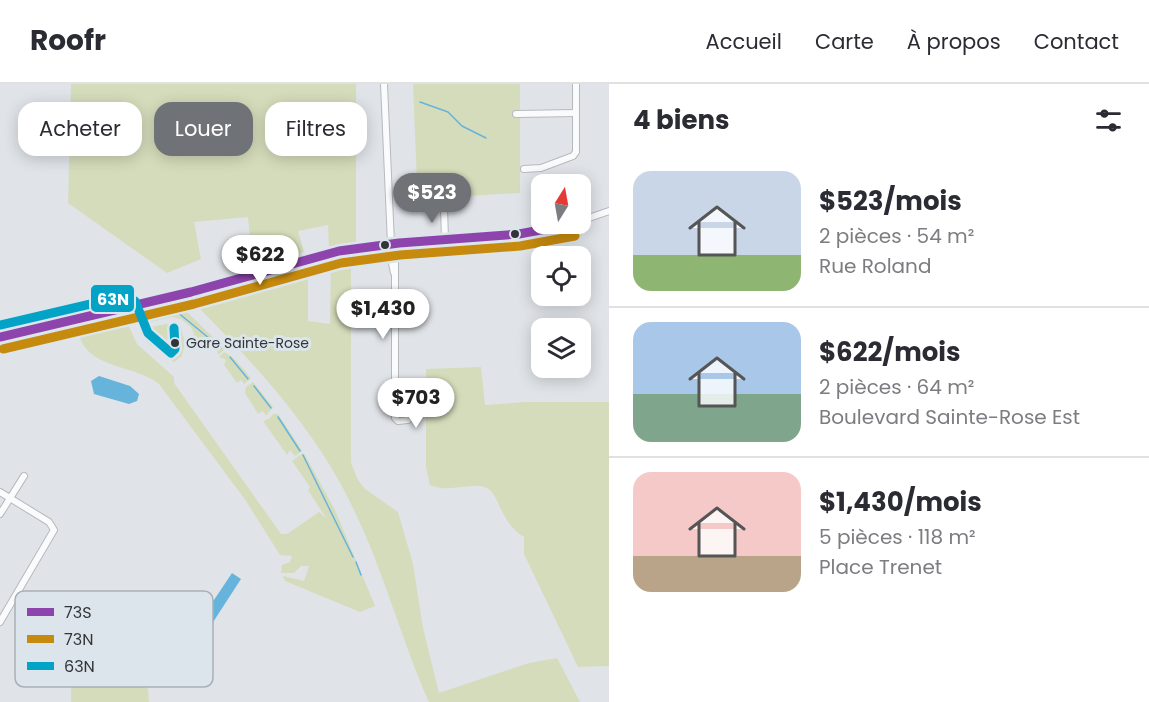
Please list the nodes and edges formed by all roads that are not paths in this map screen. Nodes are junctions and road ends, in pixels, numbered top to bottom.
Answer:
1 (384, 84) edge
2 (576, 84) edge
3 (576, 113) junction
4 (516, 114) dead end
5 (524, 169) dead end
6 (444, 207) dead end
7 (609, 212) edge
8 (591, 218) edge
9 (531, 232) edge
10 (445, 239) junction
11 (391, 243) junction
12 (0, 337) edge
13 (395, 407) dead end
14 (24, 476) dead end
15 (0, 492) edge
16 (10, 498) junction
17 (0, 514) edge
18 (18, 591) edge
19 (15, 596) edge
20 (0, 622) edge

1 - 11 street
2 - 3 street
3 - 4 street
3 - 5 street
6 - 10 street
7 - 8 street
9 - 10 street
10 - 11 street
11 - 12 street
11 - 13 street
14 - 16 street
15 - 16 street
16 - 17 street
16 - 18 street
19 - 20 street

